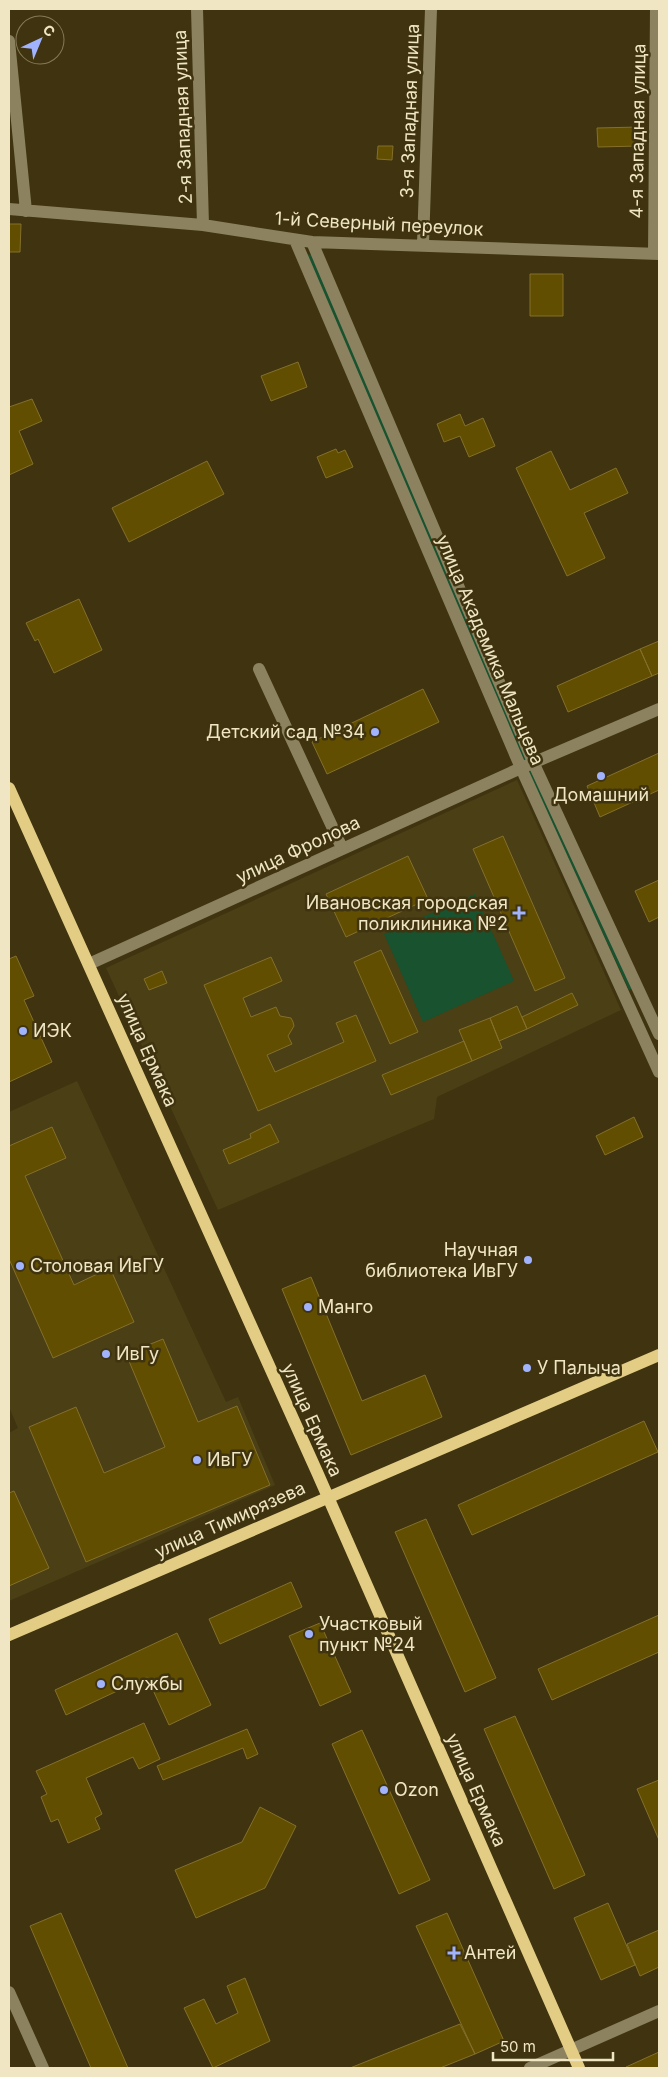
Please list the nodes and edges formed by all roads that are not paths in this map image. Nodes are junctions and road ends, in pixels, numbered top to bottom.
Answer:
1 (197, 9) edge
2 (431, 9) edge
3 (656, 9) edge
4 (9, 41) edge
5 (9, 209) edge
6 (26, 211) junction
7 (204, 225) junction
8 (295, 240) junction
9 (312, 242) junction
10 (424, 244) junction
11 (657, 254) edge
12 (259, 669) dead end
13 (659, 710) edge
14 (527, 765) junction
15 (9, 788) edge
16 (342, 848) junction
17 (89, 964) junction
18 (640, 993) junction
19 (626, 999) junction
20 (659, 1034) edge
21 (659, 1072) edge
22 (659, 1355) edge
23 (328, 1497) junction
24 (9, 1635) edge
25 (9, 1992) edge
26 (659, 2011) edge
27 (571, 2050) junction
28 (43, 2068) edge
29 (530, 2068) edge
30 (579, 2068) edge

1 - 7 street, 2-я Западная улица
2 - 10 street, 3-я Западная улица
3 - 11 street, 4-я Западная улица
4 - 6 street
5 - 6 street, 1-й Северный переулок
6 - 7 street, 1-й Северный переулок
7 - 8 street, 1-й Северный переулок
8 - 9 street, 1-й Северный переулок
8 - 14 street, улица Академика Мальцева
9 - 10 street, 1-й Северный переулок
9 - 14 street
10 - 11 street, 1-й Северный переулок
12 - 16 street
13 - 14 street, улица Фролова
14 - 16 street, улица Фролова
14 - 18 street
14 - 19 street, улица Академика Мальцева
15 - 17 main road, улица Ермака
16 - 17 street, улица Фролова
17 - 23 main road, улица Ермака
18 - 19 street
18 - 20 street
19 - 21 street, улица Академика Мальцева
22 - 23 main road, улица Тимирязева
23 - 24 main road, улица Тимирязева
23 - 27 main road, улица Ермака
25 - 28 street
26 - 27 street
27 - 29 street
27 - 30 main road, улица Ермака

